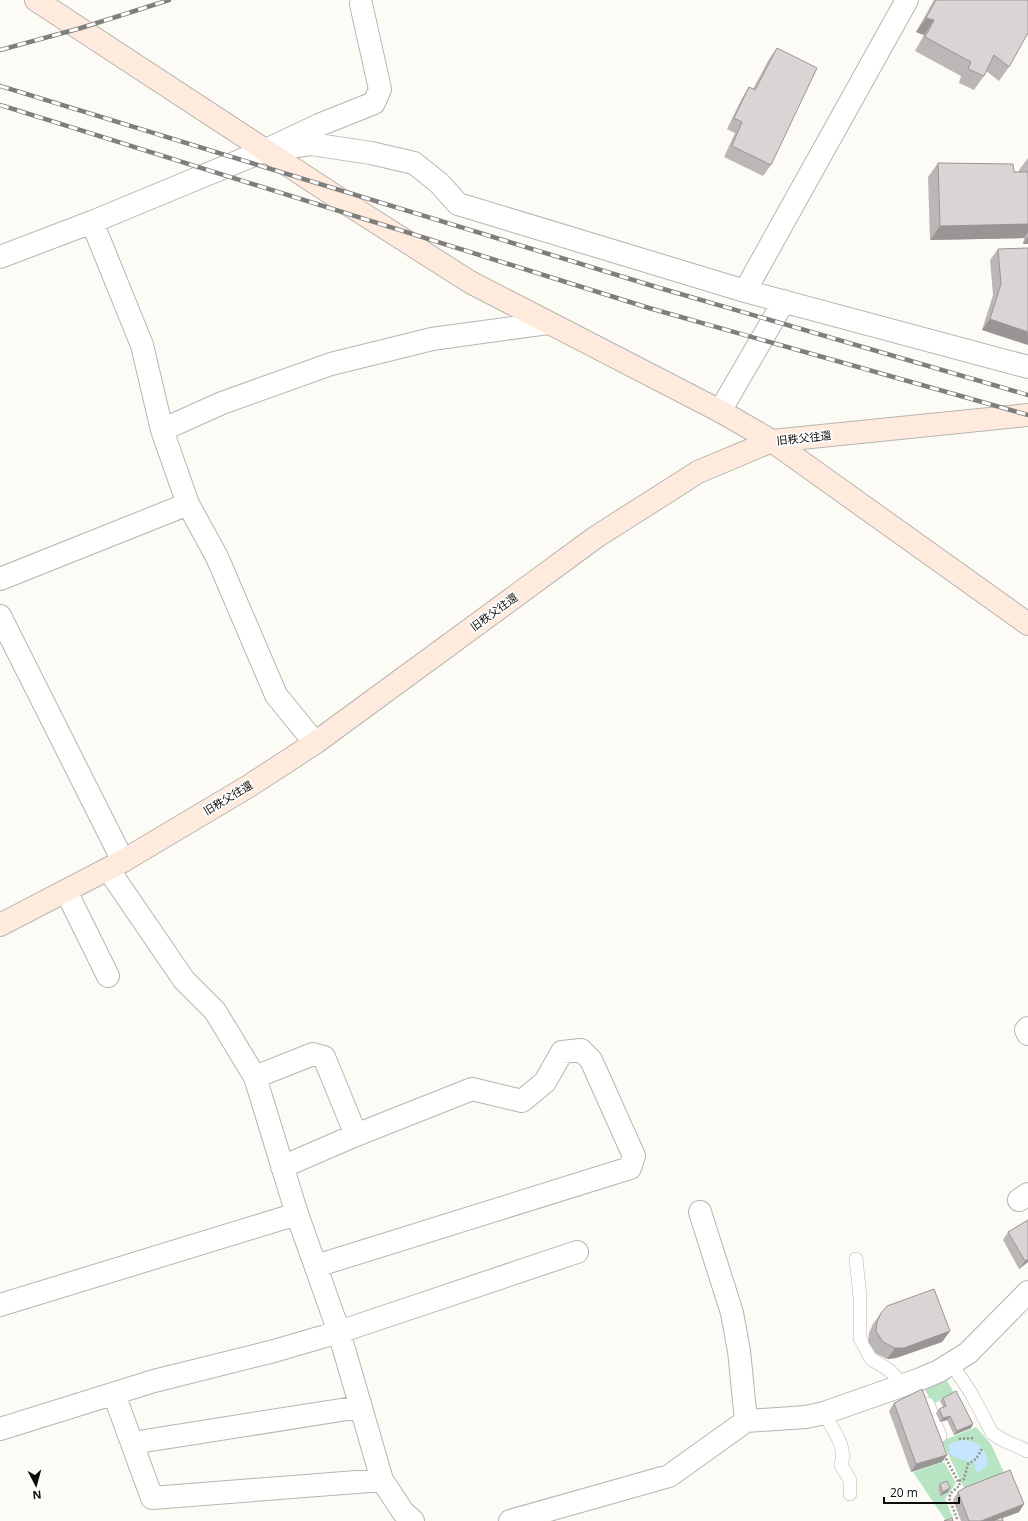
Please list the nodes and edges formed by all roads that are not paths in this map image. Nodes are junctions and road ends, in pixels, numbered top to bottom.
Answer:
1 (36, 0) edge
2 (907, 0) edge
3 (362, 4) dead end
4 (266, 150) junction
5 (92, 222) junction
6 (0, 257) edge
7 (745, 291) junction
8 (784, 301) junction
9 (548, 323) junction
10 (1028, 367) edge
11 (720, 411) junction
12 (1028, 415) edge
13 (162, 430) junction
14 (772, 441) junction
15 (188, 504) junction
16 (0, 579) edge
17 (0, 616) edge
18 (1028, 624) edge
19 (315, 743) junction
20 (115, 865) junction
21 (66, 890) junction
22 (0, 925) edge
23 (108, 976) dead end
24 (1028, 1028) edge
25 (1028, 1034) edge
26 (255, 1077) junction
27 (356, 1135) junction
28 (282, 1167) junction
29 (700, 1212) dead end
30 (297, 1214) junction
31 (577, 1252) dead end
32 (856, 1259) dead end
33 (316, 1266) junction
34 (1028, 1292) edge
35 (0, 1305) edge
36 (339, 1332) junction
37 (951, 1363) junction
38 (909, 1383) junction
39 (114, 1394) junction
40 (360, 1407) junction
41 (824, 1413) junction
42 (746, 1422) junction
43 (0, 1429) edge
44 (132, 1443) junction
45 (941, 1443) edge
46 (1028, 1451) edge
47 (382, 1480) junction
48 (850, 1494) dead end
49 (414, 1521) edge
50 (510, 1521) edge

1 - 4 street
2 - 7 street
3 - 4 street
4 - 5 street
4 - 7 street
4 - 9 street
5 - 6 street
5 - 13 street
7 - 8 street
8 - 10 street
8 - 11 street
9 - 11 street
9 - 13 street
11 - 14 street
12 - 14 street, 旧秩父往還
13 - 15 street
14 - 18 street
14 - 19 street, 旧秩父往還
15 - 16 street
15 - 19 street
17 - 20 street
19 - 20 street, 旧秩父往還
20 - 21 street, 旧秩父往還
20 - 26 street
21 - 22 street, 旧秩父往還
21 - 23 street
24 - 25 street
26 - 27 street
26 - 28 street
27 - 28 street
27 - 33 street
28 - 30 street
29 - 42 street
30 - 33 street
30 - 35 street
31 - 36 street
32 - 38 lane
33 - 36 street
34 - 37 street
36 - 39 street
36 - 40 street
37 - 38 street
37 - 46 lane
38 - 41 street
38 - 45 lane
39 - 43 street
39 - 44 street
40 - 44 street
40 - 47 street
41 - 42 street
41 - 48 lane
42 - 50 street
44 - 47 street
47 - 49 street

